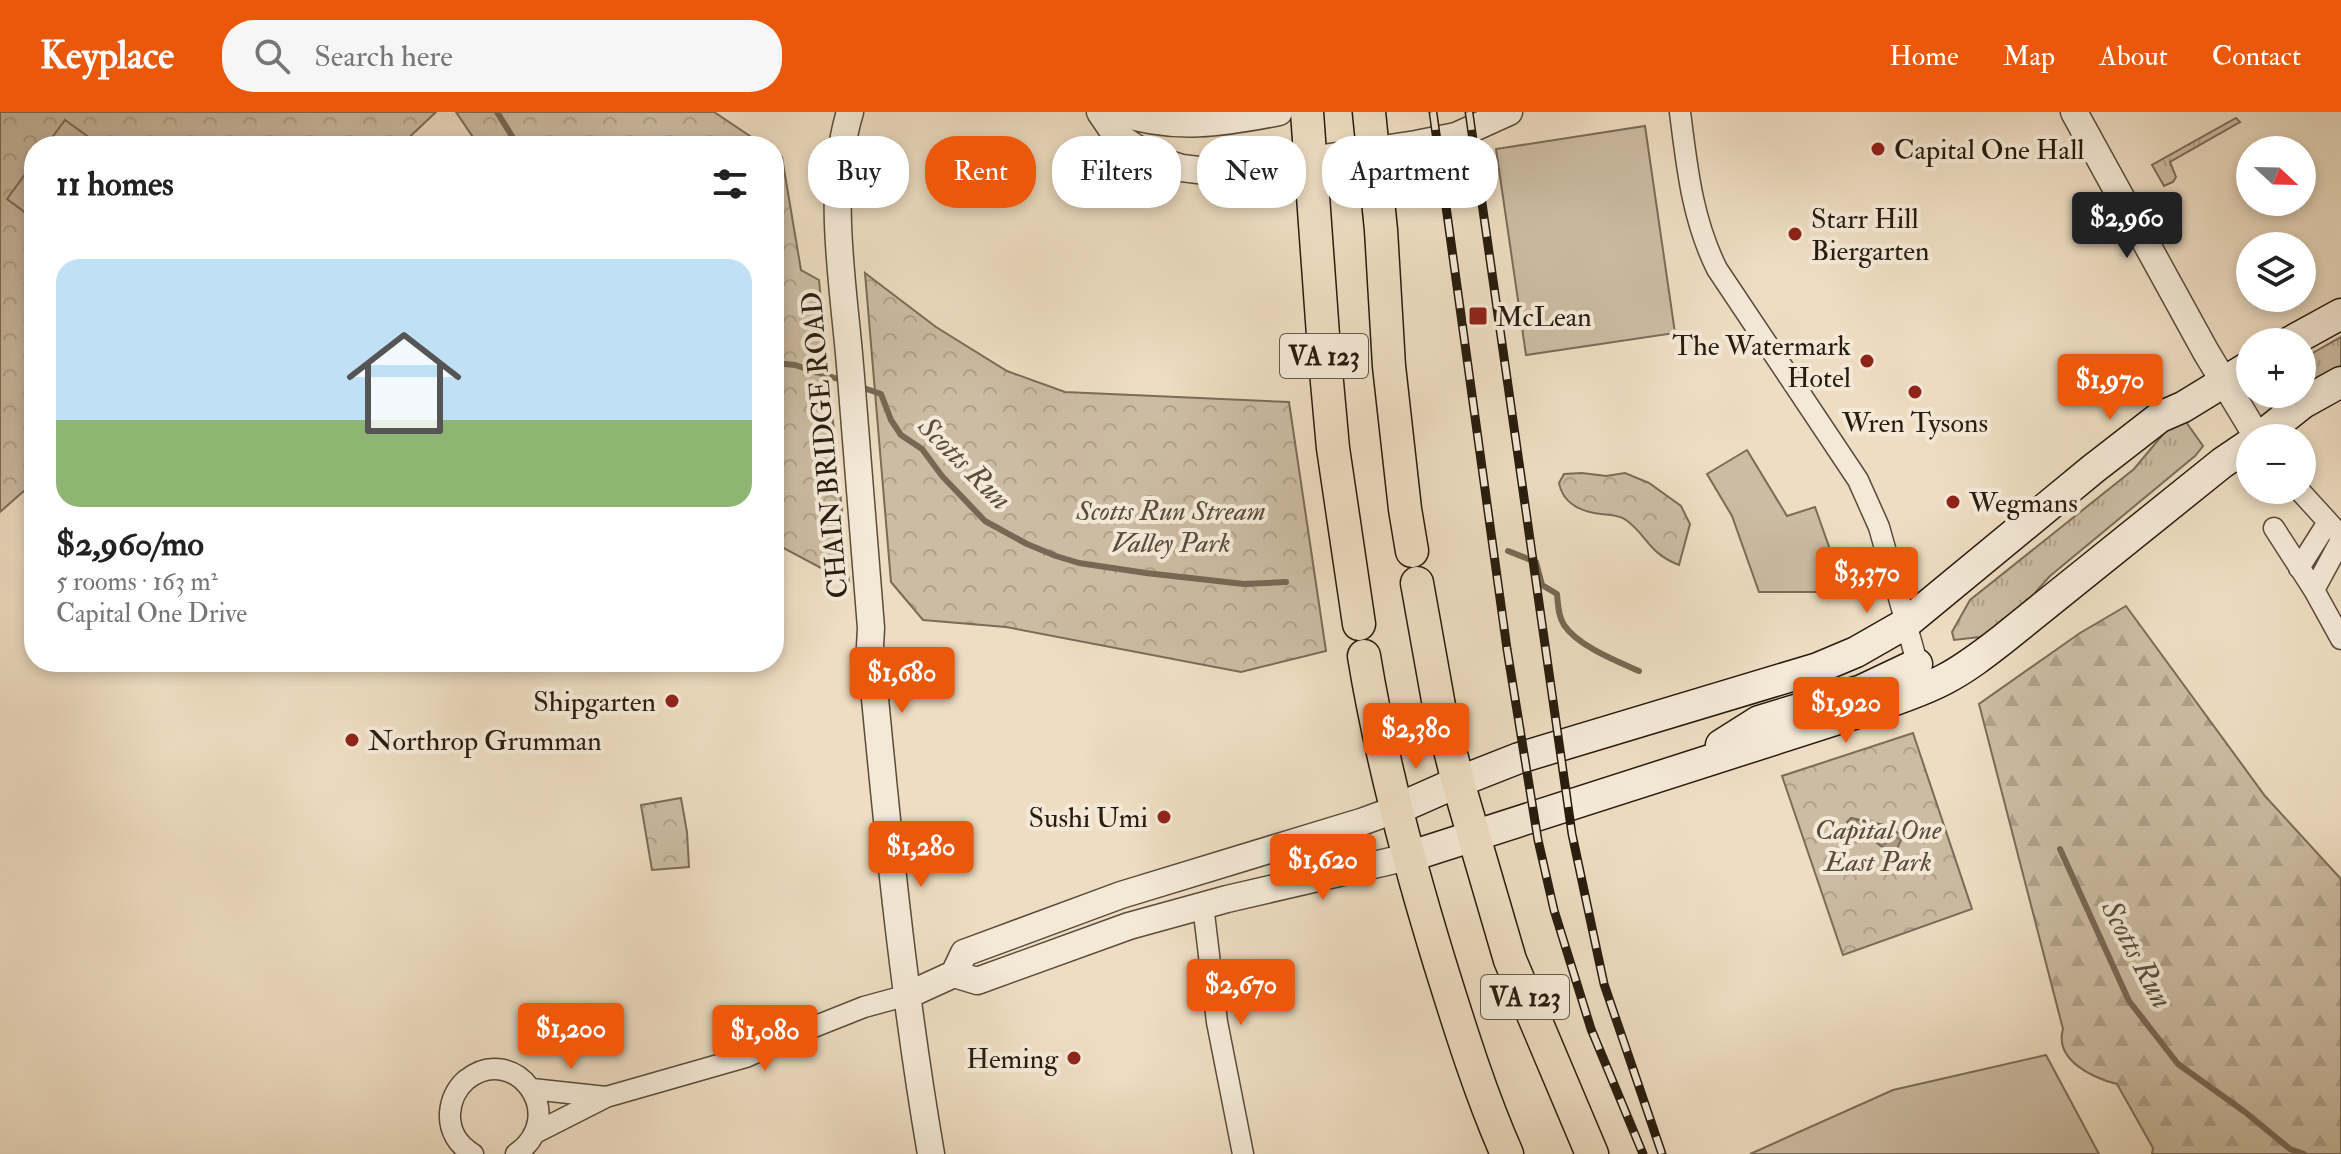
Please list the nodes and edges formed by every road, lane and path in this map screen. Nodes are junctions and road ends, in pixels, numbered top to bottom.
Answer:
1 (850, 112) edge
2 (1100, 112) edge
3 (1119, 112) edge
4 (1279, 112) edge
5 (1307, 112) edge
6 (1349, 112) edge
7 (1369, 112) edge
8 (1509, 112) edge
9 (1680, 112) edge
10 (2074, 112) edge
11 (1364, 136) edge
12 (1371, 136) edge
13 (1456, 136) edge
14 (1322, 158) edge
15 (1311, 160) junction
16 (1379, 208) edge
17 (2341, 314) edge
18 (2316, 328) edge
19 (2236, 376) edge
20 (2341, 382) edge
21 (2225, 383) junction
22 (2250, 424) edge
23 (2277, 424) edge
24 (2236, 454) edge
25 (2311, 504) edge
26 (2274, 528) dead end
27 (2337, 533) edge
28 (2299, 568) junction
29 (2314, 590) junction
30 (1359, 624) dead end
31 (1905, 624) junction
32 (2341, 639) edge
33 (1364, 656) dead end
34 (1921, 676) junction
35 (1458, 782) junction
36 (1397, 809) junction
37 (1472, 835) junction
38 (1408, 857) junction
39 (1203, 905) junction
40 (954, 974) junction
41 (908, 995) junction
42 (532, 1089) junction
43 (606, 1097) junction
44 (537, 1132) junction
45 (466, 1151) edge
46 (516, 1154) edge
47 (931, 1154) edge
48 (1243, 1154) edge
49 (1507, 1154) edge
50 (1592, 1154) edge

1 - 41 street, CHAIN BRIDGE ROAD
2 - 15 street
3 - 4 street
5 - 15 main road, VA 123
6 - 11 main road
7 - 12 main road, VA 123
8 - 13 street
9 - 31 street
10 - 21 street
14 - 15 street
15 - 30 main road, VA 123
16 - 35 main road, VA 123
17 - 18 main road
19 - 21 main road
20 - 23 main road
21 - 22 street
21 - 31 main road
24 - 34 main road
25 - 27 street
26 - 28 street
27 - 28 street
27 - 29 street
28 - 29 street
29 - 32 street
31 - 34 street
31 - 35 main road
33 - 36 main road, VA 123
34 - 37 main road
35 - 36 main road
35 - 37 main road, VA 123
36 - 38 main road, VA 123
36 - 40 street
37 - 38 main road
37 - 50 main road, VA 123
38 - 39 street
38 - 49 main road, VA 123
39 - 40 street
39 - 48 street
40 - 41 street
41 - 43 street
41 - 47 street, CHAIN BRIDGE ROAD
42 - 43 street
42 - 44 street
42 - 45 street
43 - 44 street
44 - 46 street

